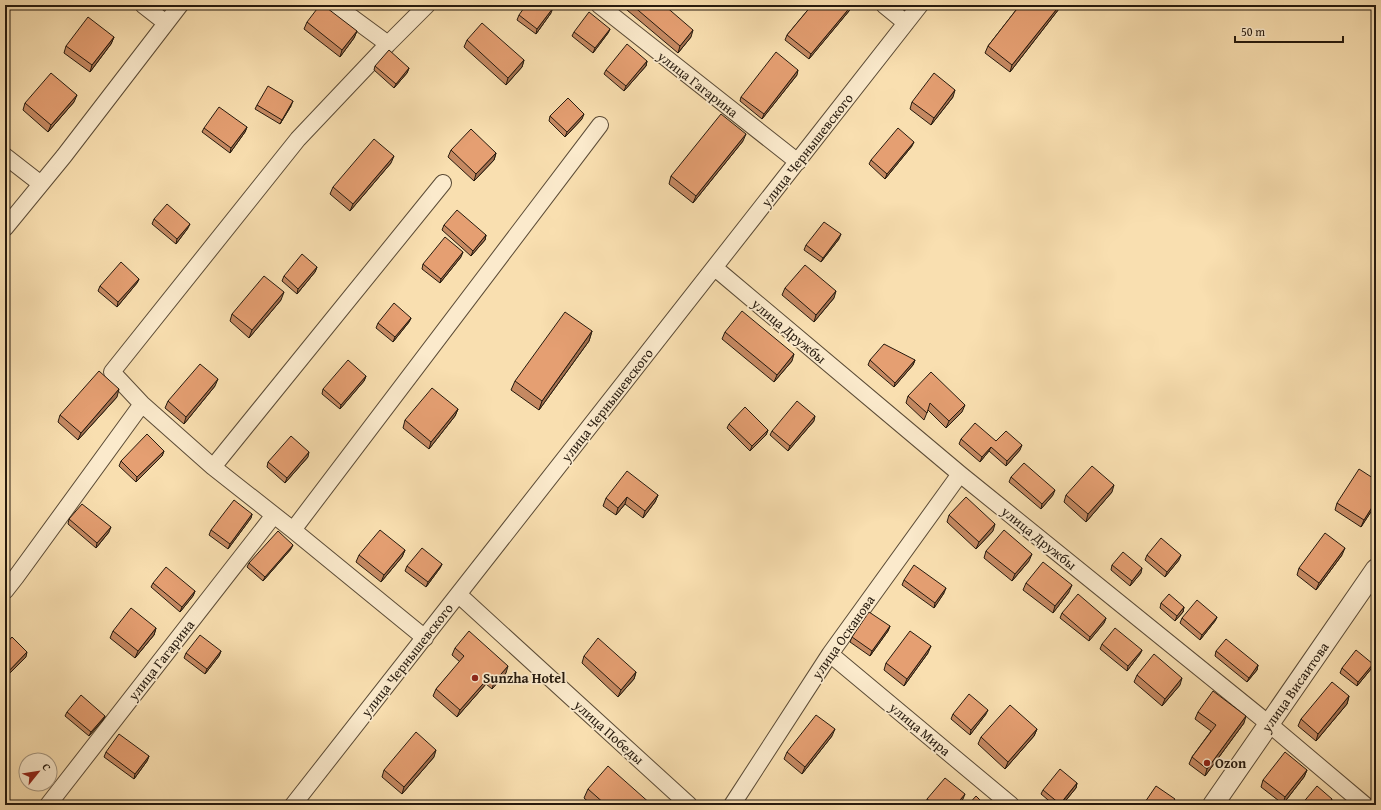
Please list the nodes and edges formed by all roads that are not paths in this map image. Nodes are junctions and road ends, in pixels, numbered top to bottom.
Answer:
1 (143, 5) edge
2 (180, 5) edge
3 (335, 5) edge
4 (427, 5) edge
5 (599, 5) edge
6 (884, 5) edge
7 (920, 5) edge
8 (166, 23) junction
9 (906, 23) junction
10 (388, 44) junction
11 (600, 125) dead end
12 (5, 156) edge
13 (798, 162) junction
14 (41, 184) junction
15 (442, 184) dead end
16 (5, 228) edge
17 (714, 268) junction
18 (142, 404) junction
19 (213, 467) junction
20 (960, 474) junction
21 (274, 515) junction
22 (293, 530) junction
23 (1376, 570) edge
24 (5, 591) edge
25 (458, 595) junction
26 (425, 638) junction
27 (830, 654) junction
28 (1269, 724) junction
29 (48, 805) edge
30 (293, 805) edge
31 (688, 805) edge
32 (732, 805) edge
33 (1011, 805) edge
34 (1213, 805) edge
35 (1365, 805) edge

1 - 8 street
2 - 8 street
3 - 10 street
4 - 10 street
5 - 13 street, улица Гагарина
6 - 9 street
7 - 9 street, улица Чернышевского
8 - 14 street
9 - 13 street, улица Чернышевского
10 - 18 street
11 - 22 street
12 - 14 street
13 - 17 street, улица Чернышевского
14 - 16 street
15 - 19 street
17 - 20 street, улица Дружбы
17 - 25 street, улица Чернышевского
18 - 19 street
18 - 24 street
19 - 21 street
20 - 27 street, улица Осканова
20 - 28 street, улица Дружбы
21 - 22 street
21 - 29 street, улица Гагарина
22 - 26 street
23 - 28 street, улица Висаитова
25 - 26 street, улица Чернышевского
25 - 31 street, улица Победы
26 - 30 street, улица Чернышевского
27 - 32 street, улица Осканова
27 - 33 street, улица Мира
28 - 34 street, улица Висаитова
28 - 35 street, улица Дружбы

